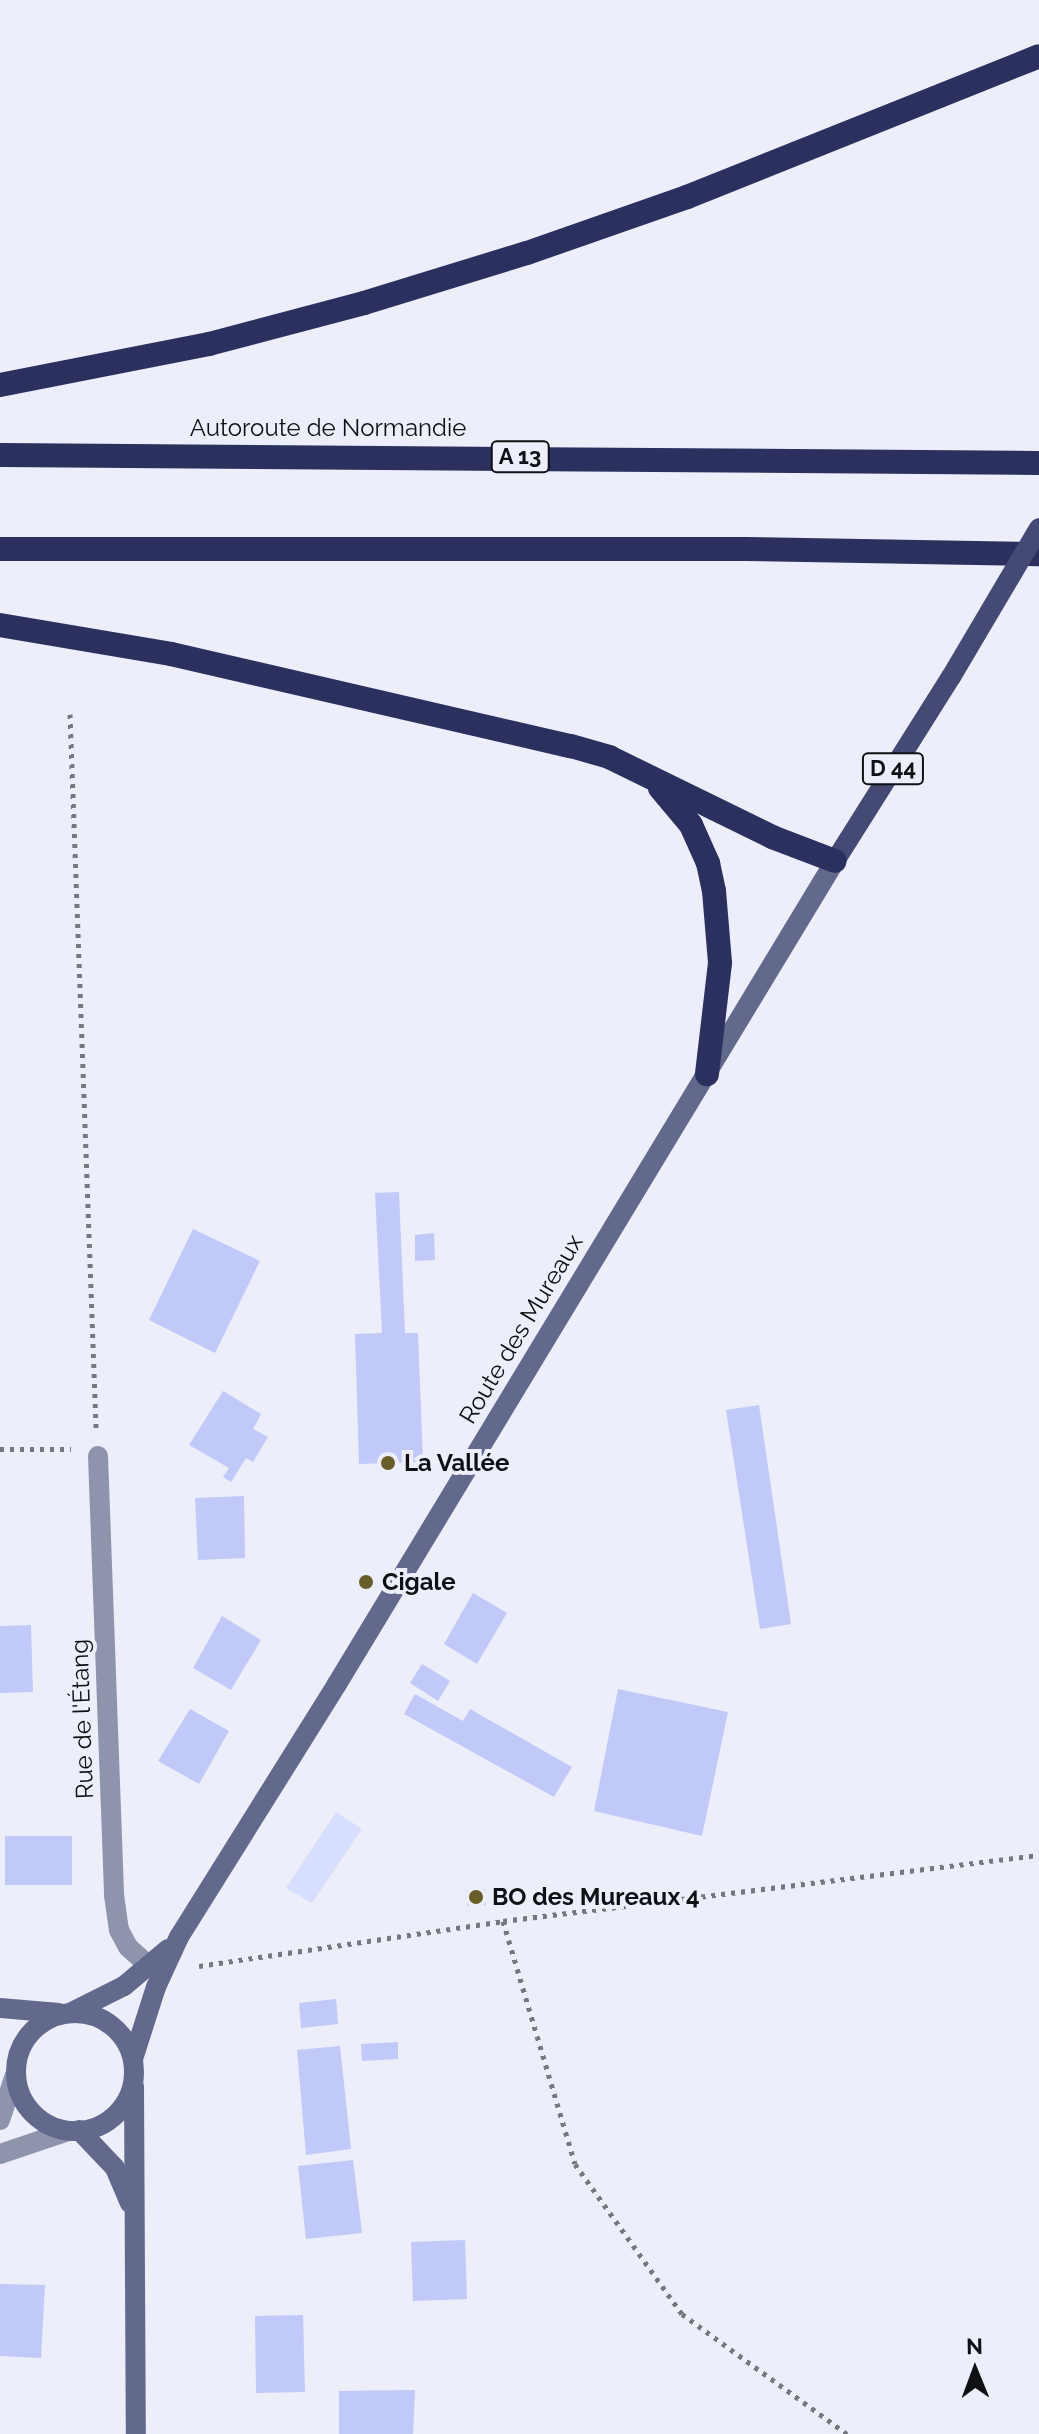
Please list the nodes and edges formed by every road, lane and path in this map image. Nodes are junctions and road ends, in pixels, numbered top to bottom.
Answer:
1 (1039, 56) edge
2 (0, 385) edge
3 (0, 455) edge
4 (1039, 463) edge
5 (1039, 528) edge
6 (0, 549) edge
7 (1039, 554) edge
8 (0, 625) edge
9 (70, 714) dead end
10 (647, 775) junction
11 (835, 861) junction
12 (707, 1074) junction
13 (0, 1449) edge
14 (98, 1453) junction
15 (1039, 1855) edge
16 (503, 1921) junction
17 (179, 1937) junction
18 (170, 1958) junction
19 (150, 1967) junction
20 (0, 2008) edge
21 (66, 2013) junction
22 (0, 2045) edge
23 (134, 2068) junction
24 (16, 2070) junction
25 (0, 2120) edge
26 (74, 2130) junction
27 (0, 2154) edge
28 (136, 2227) junction
29 (136, 2434) edge
30 (847, 2434) edge

1 - 2 highway
3 - 4 highway, Autoroute de Normandie / A 13
5 - 11 main road, D 44, bridge
6 - 7 highway
8 - 10 highway
9 - 14 path
10 - 11 highway
10 - 12 highway
11 - 12 street, D 44
12 - 17 street, Route des Mureaux / D 44
13 - 14 path
14 - 19 street, Rue de l'Étang
15 - 16 path
16 - 18 path
16 - 30 path
17 - 18 street, Route des Mureaux / D 44
17 - 19 street, Route des Mureaux / D 44
18 - 23 street, Route des Mureaux / D 44
19 - 21 street, Route des Mureaux / D 44
20 - 21 street
21 - 23 street
21 - 24 street
22 - 24 street
23 - 26 street
23 - 28 street
24 - 25 street
24 - 26 street
26 - 27 street
26 - 28 street
28 - 29 street

